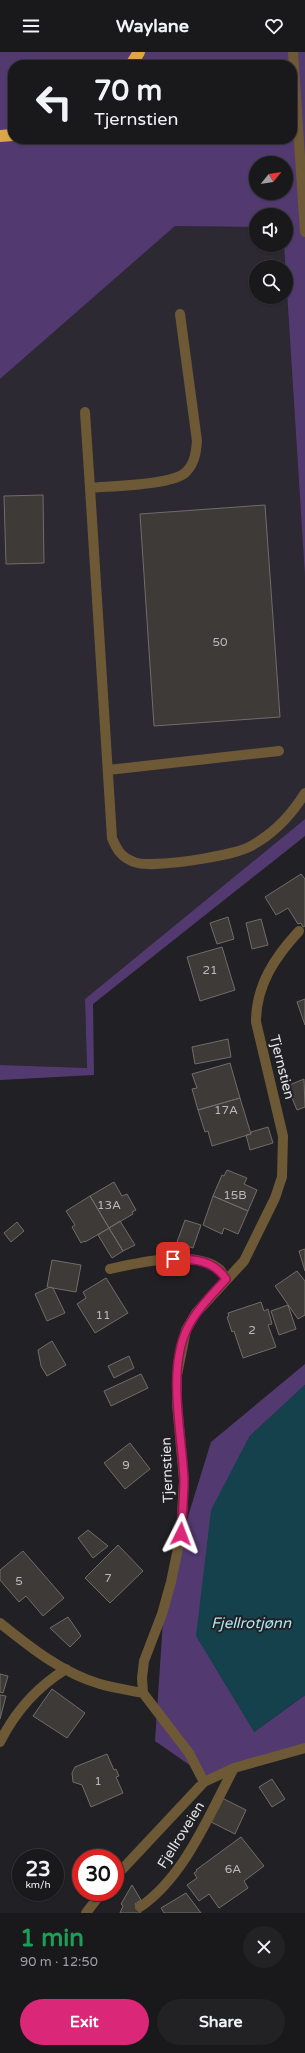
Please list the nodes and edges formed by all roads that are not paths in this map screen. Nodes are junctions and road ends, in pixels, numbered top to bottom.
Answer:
1 (297, 112) edge
2 (305, 232) edge
3 (180, 314) dead end
4 (85, 412) dead end
5 (90, 488) junction
6 (279, 751) dead end
7 (108, 770) junction
8 (305, 793) edge
9 (299, 931) dead end
10 (110, 1269) dead end
11 (226, 1279) junction
12 (0, 1623) edge
13 (66, 1669) junction
14 (143, 1693) junction
15 (0, 1742) edge
16 (305, 1748) edge
17 (234, 1768) junction
18 (204, 1782) junction
19 (124, 1867) edge
20 (95, 1901) edge
21 (140, 1907) dead end
22 (86, 1913) edge

1 - 2 street
3 - 5 street
4 - 5 street
5 - 7 street
6 - 7 street
7 - 8 street
9 - 11 street, Tjernstien
10 - 11 street
11 - 14 street, Tjernstien
12 - 13 street
13 - 14 street
13 - 15 street
14 - 18 street
16 - 17 street, Fjellroveien
17 - 18 street, Fjellroveien
17 - 21 street, Fjellroveien
18 - 19 street, Fjellroveien
20 - 22 street

